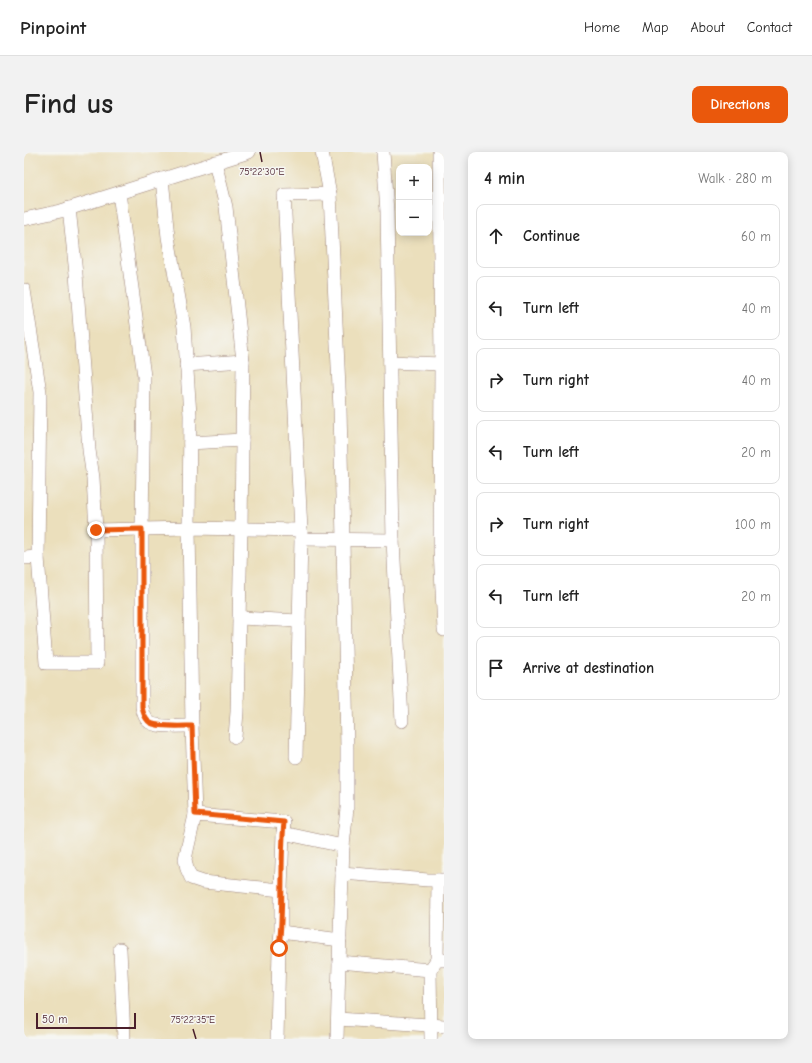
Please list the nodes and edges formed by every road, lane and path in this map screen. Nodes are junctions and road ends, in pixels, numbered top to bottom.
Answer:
1 (249, 152) edge
2 (322, 152) edge
3 (383, 152) edge
4 (439, 152) edge
5 (215, 162) junction
6 (162, 179) junction
7 (118, 192) junction
8 (330, 194) junction
9 (69, 208) junction
10 (24, 219) edge
11 (24, 290) edge
12 (242, 361) junction
13 (390, 362) junction
14 (441, 364) junction
15 (186, 365) junction
16 (242, 440) junction
17 (190, 443) junction
18 (189, 528) junction
19 (142, 529) junction
20 (241, 529) junction
21 (96, 530) junction
22 (301, 535) junction
23 (343, 540) junction
24 (393, 540) junction
25 (38, 557) junction
26 (24, 558) edge
27 (239, 618) junction
28 (299, 621) junction
29 (444, 630) edge
30 (402, 722) dead end
31 (192, 726) junction
32 (235, 737) dead end
33 (296, 757) dead end
34 (195, 814) junction
35 (283, 832) junction
36 (343, 846) junction
37 (342, 873) junction
38 (441, 880) edge
39 (281, 890) junction
40 (281, 932) junction
41 (340, 940) junction
42 (120, 949) dead end
43 (339, 962) junction
44 (437, 963) edge
45 (338, 1019) junction
46 (430, 1025) junction
47 (444, 1026) edge
48 (124, 1039) edge
49 (277, 1039) edge
50 (337, 1039) edge
51 (430, 1039) edge

1 - 5 street
2 - 8 street
3 - 13 street
4 - 14 street
5 - 6 street
5 - 12 street
6 - 7 street
6 - 15 street
7 - 9 street
7 - 19 street
8 - 22 street
8 - 23 street
9 - 10 street
9 - 21 street
11 - 25 street
12 - 15 street
12 - 16 street
13 - 14 street
13 - 24 street
14 - 29 street
15 - 17 street
16 - 17 street
16 - 20 street
17 - 18 street
18 - 19 street
18 - 20 street
18 - 31 street
19 - 21 street
19 - 31 street
20 - 22 street
20 - 27 street
21 - 25 street
22 - 23 street
22 - 28 street
23 - 24 street
23 - 36 street
24 - 30 street
25 - 26 street
27 - 28 street
27 - 32 street
28 - 33 street
31 - 34 street
34 - 35 street
34 - 39 street
35 - 36 street
35 - 39 street
36 - 37 street
37 - 38 street
37 - 41 street
38 - 44 street
39 - 40 street
40 - 41 street
40 - 49 street
41 - 43 street
42 - 48 street
43 - 44 street
43 - 45 street
44 - 46 street
45 - 46 street
45 - 50 street
46 - 47 street
46 - 51 street

